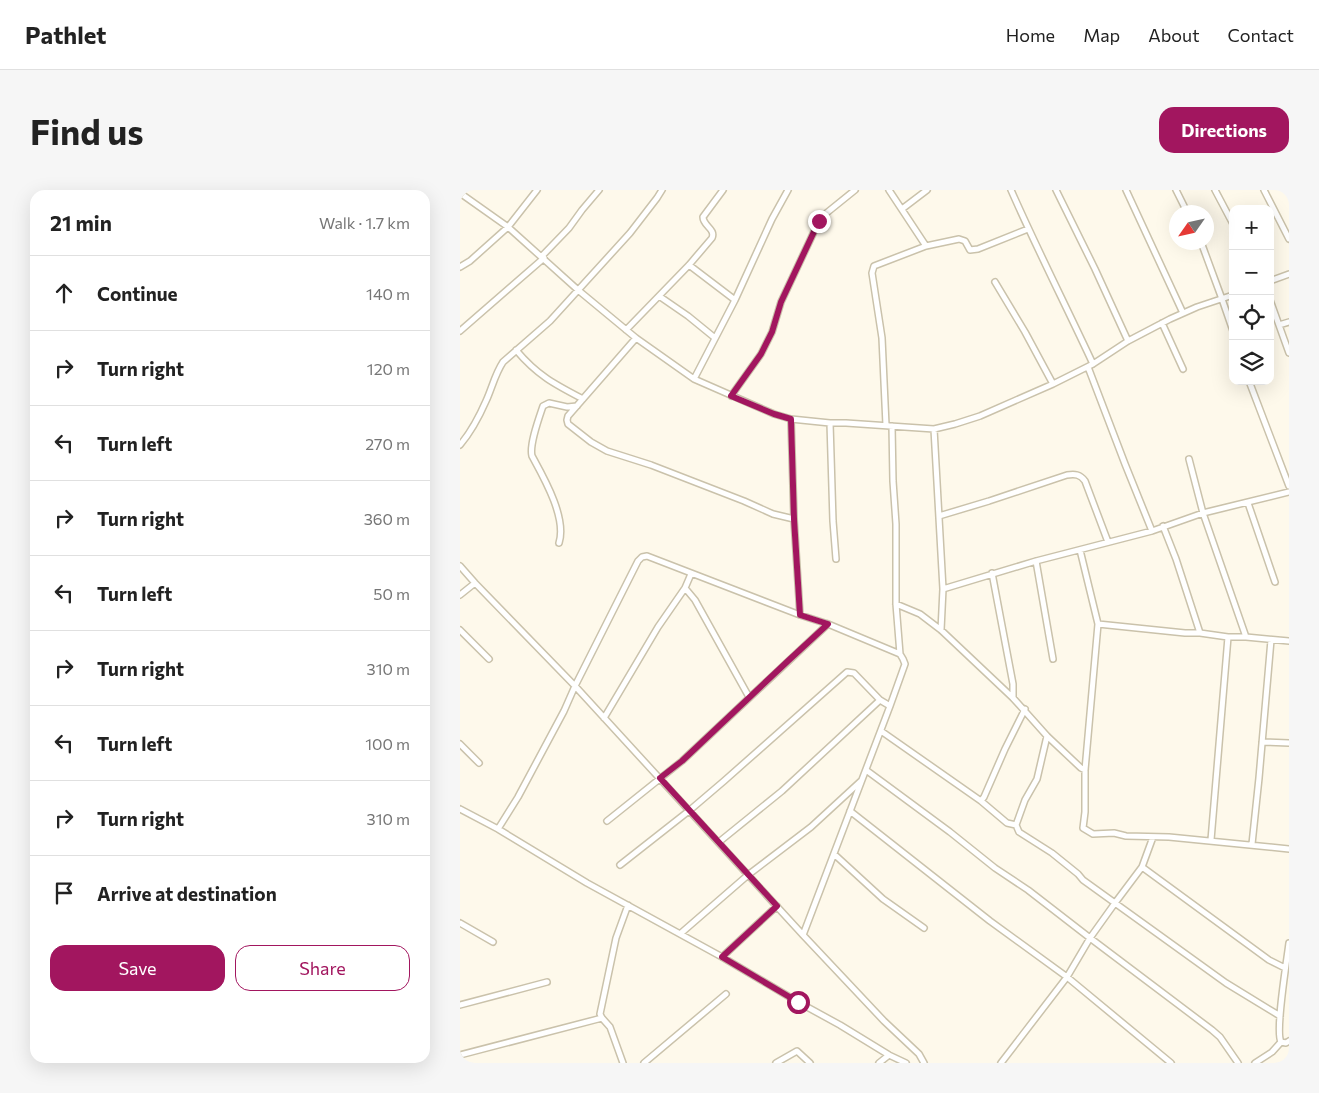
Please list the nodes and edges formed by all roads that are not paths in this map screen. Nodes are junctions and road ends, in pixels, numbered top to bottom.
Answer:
1 (537, 190) edge
2 (599, 190) edge
3 (662, 190) edge
4 (723, 190) edge
5 (788, 190) edge
6 (855, 190) edge
7 (889, 190) edge
8 (926, 190) edge
9 (1011, 190) edge
10 (1056, 190) edge
11 (1126, 190) edge
12 (1176, 190) edge
13 (1215, 190) edge
14 (1264, 190) edge
15 (460, 194) edge
16 (1184, 205) edge
17 (902, 209) junction
18 (1229, 216) edge
19 (508, 227) junction
20 (1028, 229) junction
21 (1289, 239) edge
22 (926, 246) junction
23 (1204, 250) edge
24 (543, 257) junction
25 (690, 265) junction
26 (460, 267) edge
27 (1289, 274) edge
28 (1274, 280) edge
29 (995, 282) dead end
30 (578, 290) junction
31 (658, 296) junction
32 (1229, 296) edge
33 (1222, 299) junction
34 (735, 300) junction
35 (1274, 311) edge
36 (1184, 313) junction
37 (1229, 319) edge
38 (1289, 322) edge
39 (1162, 323) junction
40 (1279, 325) junction
41 (626, 330) junction
42 (460, 332) edge
43 (636, 338) junction
44 (715, 338) junction
45 (1128, 341) junction
46 (516, 350) junction
47 (1289, 353) edge
48 (1091, 365) junction
49 (1183, 369) dead end
50 (694, 379) junction
51 (1053, 384) junction
52 (1251, 385) edge
53 (731, 396) junction
54 (583, 399) junction
55 (577, 406) junction
56 (791, 419) junction
57 (830, 424) junction
58 (889, 426) junction
59 (934, 429) junction
60 (460, 445) edge
61 (1189, 459) dead end
62 (1289, 486) edge
63 (1289, 492) edge
64 (1248, 502) junction
65 (1203, 513) junction
66 (939, 516) junction
67 (794, 519) junction
68 (1164, 526) junction
69 (1152, 531) junction
70 (1108, 542) junction
71 (559, 543) dead end
72 (1080, 550) junction
73 (836, 559) dead end
74 (1036, 561) junction
75 (460, 566) edge
76 (992, 573) junction
77 (691, 574) junction
78 (1275, 582) dead end
79 (475, 583) junction
80 (684, 588) junction
81 (943, 589) junction
82 (460, 595) edge
83 (896, 604) junction
84 (800, 615) junction
85 (828, 624) junction
86 (1098, 624) junction
87 (460, 630) edge
88 (941, 630) junction
89 (1200, 633) junction
90 (1246, 637) junction
91 (1228, 638) junction
92 (1271, 640) junction
93 (1289, 641) edge
94 (900, 654) junction
95 (1053, 658) dead end
96 (489, 659) dead end
97 (575, 686) junction
98 (749, 697) junction
99 (1013, 698) junction
100 (880, 700) junction
101 (890, 706) junction
102 (1025, 709) junction
103 (604, 718) junction
104 (881, 731) junction
105 (1047, 736) junction
106 (1262, 742) junction
107 (1289, 743) edge
108 (460, 744) edge
109 (479, 763) dead end
110 (866, 770) junction
111 (1085, 770) junction
112 (660, 778) junction
113 (862, 779) junction
114 (981, 801) junction
115 (460, 809) edge
116 (690, 810) junction
117 (850, 812) junction
118 (607, 821) dead end
119 (1016, 825) junction
120 (498, 829) junction
121 (1153, 837) junction
122 (1210, 840) junction
123 (719, 842) junction
124 (1252, 844) junction
125 (1289, 848) edge
126 (834, 854) junction
127 (620, 865) dead end
128 (1142, 867) junction
129 (748, 875) junction
130 (1114, 903) junction
131 (628, 905) junction
132 (777, 906) junction
133 (460, 923) edge
134 (924, 928) dead end
135 (680, 934) junction
136 (803, 935) junction
137 (1090, 938) junction
138 (493, 942) dead end
139 (1289, 943) edge
140 (1289, 951) edge
141 (722, 957) junction
142 (1285, 968) junction
143 (1066, 976) junction
144 (547, 982) dead end
145 (726, 994) dead end
146 (1283, 996) junction
147 (1289, 996) edge
148 (460, 1005) edge
149 (1280, 1016) junction
150 (602, 1018) junction
151 (1289, 1040) edge
152 (1281, 1042) junction
153 (460, 1055) edge
154 (889, 1055) junction
155 (1003, 1062) edge
156 (623, 1063) edge
157 (644, 1063) edge
158 (776, 1063) edge
159 (810, 1063) edge
160 (880, 1063) edge
161 (906, 1063) edge
162 (924, 1063) edge
163 (1171, 1063) edge
164 (1238, 1063) edge
165 (1255, 1063) edge

1 - 19 street
2 - 24 street
3 - 30 street
4 - 25 street
5 - 34 street
6 - 53 street
7 - 17 street
8 - 17 street
9 - 20 street
10 - 45 street
11 - 36 street
12 - 16 street
13 - 18 street
14 - 21 street
15 - 19 street
17 - 22 street
19 - 24 street
19 - 26 street
20 - 22 street
20 - 48 street
22 - 58 street
23 - 33 street
24 - 30 street
24 - 42 street
25 - 31 street
25 - 34 street
27 - 28 street
29 - 51 street
30 - 41 street
30 - 46 street
31 - 41 street
31 - 44 street
32 - 33 street
33 - 36 street
33 - 37 street
34 - 44 street
35 - 40 street
36 - 39 street
38 - 40 street
39 - 45 street
39 - 49 street
40 - 47 street
41 - 43 street
43 - 50 street
43 - 54 street
44 - 50 street
45 - 48 street
46 - 54 street
46 - 60 street
48 - 51 street
48 - 69 street
50 - 53 street
51 - 59 street
52 - 62 street
53 - 56 street
54 - 55 street
55 - 67 street
55 - 71 street
56 - 57 street
56 - 67 street
57 - 58 street
57 - 73 street
58 - 59 street
58 - 83 street
59 - 66 street
61 - 65 street
63 - 64 street
64 - 65 street
64 - 78 street
65 - 68 street
65 - 90 street
66 - 70 street
66 - 81 street
67 - 84 street
68 - 69 street
68 - 89 street
69 - 70 street
70 - 72 street
72 - 74 street
72 - 86 street
74 - 76 street
74 - 95 street
75 - 79 street
76 - 81 street
76 - 99 street
77 - 80 street
77 - 84 street
77 - 97 street
79 - 82 street
79 - 97 street
80 - 98 street
80 - 103 street
81 - 88 street
83 - 88 street
83 - 94 street
84 - 85 street
85 - 94 street
85 - 98 street
86 - 89 street
86 - 111 street
87 - 96 street
88 - 99 street
89 - 91 street
90 - 91 street
90 - 92 street
91 - 122 street
92 - 93 street
92 - 106 street
94 - 101 street
97 - 103 street
97 - 120 street
98 - 112 street
99 - 102 street
100 - 101 street
100 - 116 street
100 - 123 street
101 - 104 street
102 - 105 street
102 - 114 street
103 - 112 street
104 - 110 street
104 - 114 street
105 - 111 street
105 - 119 street
106 - 107 street
106 - 124 street
108 - 109 street
110 - 113 street
110 - 137 street
111 - 121 street
112 - 116 street
112 - 118 street
113 - 117 street
113 - 129 street
114 - 119 street
115 - 120 street
116 - 123 street
116 - 127 street
117 - 126 street
117 - 143 street
119 - 130 street
120 - 131 street
121 - 122 street
121 - 128 street
122 - 124 street
123 - 129 street
124 - 125 street
126 - 134 street
126 - 136 street
128 - 130 street
128 - 142 street
129 - 132 street
129 - 135 street
130 - 137 street
130 - 149 street
131 - 135 street
131 - 150 street
132 - 136 street
132 - 141 street
133 - 138 street
135 - 141 street
136 - 162 street
137 - 143 street
137 - 164 street
139 - 140 street
140 - 142 street
141 - 154 street
142 - 146 street
143 - 155 street
143 - 163 street
144 - 148 street
145 - 157 street
146 - 147 street
146 - 149 street
149 - 152 street
150 - 153 street
150 - 156 street
151 - 152 street
152 - 165 street
154 - 160 street
154 - 161 street
158 - 159 street

